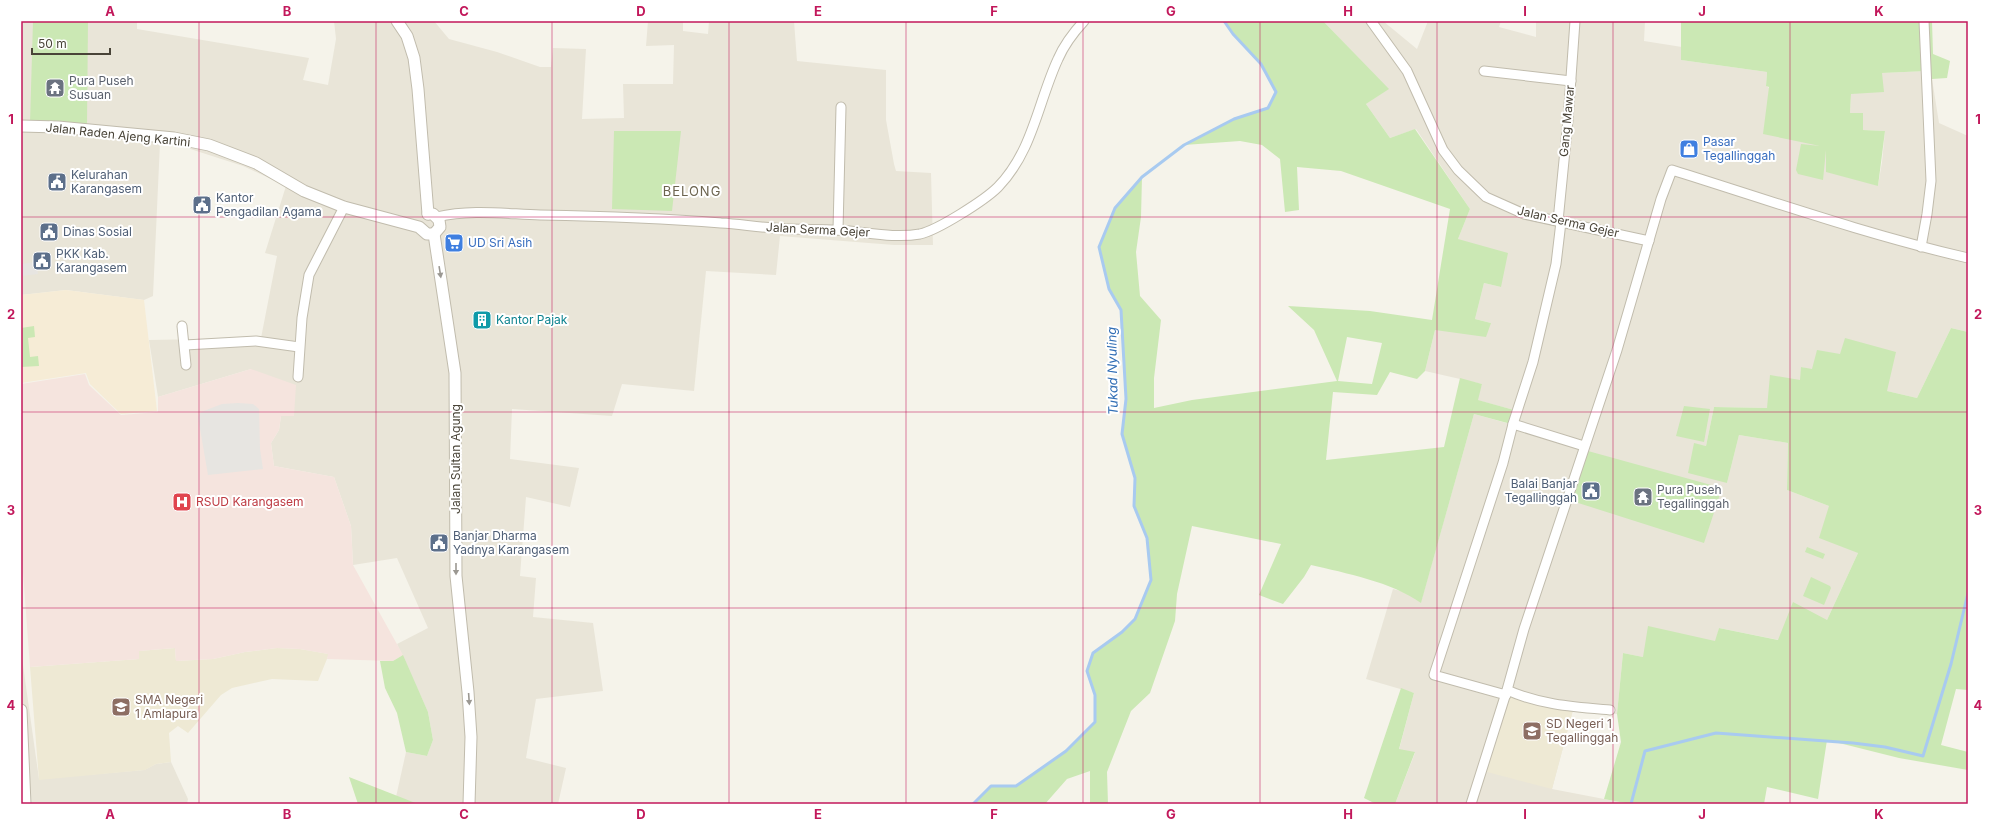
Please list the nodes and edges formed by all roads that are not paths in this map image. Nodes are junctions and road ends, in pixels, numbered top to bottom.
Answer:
1 (397, 21) edge
2 (1084, 21) edge
3 (1371, 21) edge
4 (1574, 21) edge
5 (1924, 21) edge
6 (1484, 71) dead end
7 (1571, 81) junction
8 (841, 107) dead end
9 (21, 126) edge
10 (344, 206) junction
11 (1559, 221) junction
12 (435, 222) junction
13 (420, 227) junction
14 (838, 230) junction
15 (1649, 241) junction
16 (1921, 247) junction
17 (1968, 258) edge
18 (182, 326) dead end
19 (185, 345) junction
20 (299, 347) junction
21 (186, 365) dead end
22 (298, 377) dead end
23 (1513, 424) junction
24 (1584, 446) junction
25 (1507, 693) junction
26 (21, 710) edge
27 (1610, 710) dead end
28 (22, 759) edge
29 (25, 804) edge
30 (469, 804) edge
31 (1471, 804) edge

1 - 12 street, Jalan Sultan Agung
2 - 14 street, Jalan Serma Gejer
3 - 11 street, Jalan Serma Gejer
4 - 7 street, Gang Mawar
5 - 16 street
6 - 7 street
7 - 11 street, Gang Mawar
8 - 14 street
9 - 10 street, Jalan Raden Ajeng Kartini
10 - 13 street, Jalan Raden Ajeng Kartini
10 - 20 street
11 - 15 street, Jalan Serma Gejer
11 - 23 street, Gang Mawar
12 - 13 street
12 - 13 street, Jalan Raden Ajeng Kartini
12 - 14 street, Jalan Serma Gejer
12 -> 30 street, Jalan Sultan Agung
15 - 16 street
15 - 24 street
16 - 17 street
18 - 19 street
19 - 20 street
19 - 21 street
20 - 22 street
23 - 24 street
23 - 25 street, Gang Mawar
24 - 25 street
25 - 27 street
25 - 31 street
26 - 28 street
28 - 29 street

